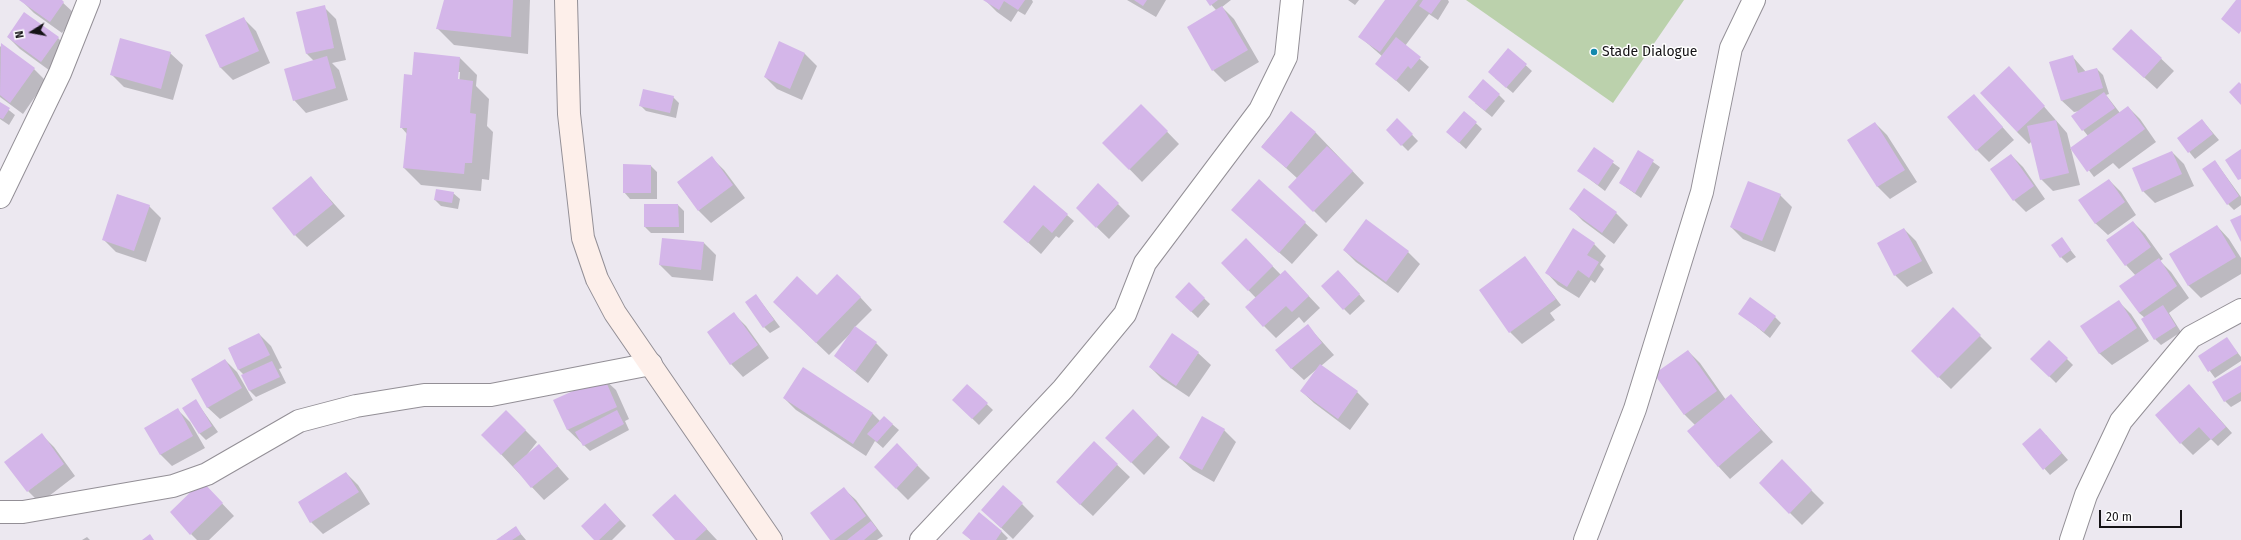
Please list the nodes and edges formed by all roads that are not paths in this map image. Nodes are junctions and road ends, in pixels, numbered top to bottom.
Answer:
1 (89, 0) edge
2 (566, 0) edge
3 (1292, 0) edge
4 (1754, 0) edge
5 (0, 197) edge
6 (2241, 310) edge
7 (651, 364) junction
8 (0, 512) edge
9 (771, 540) edge
10 (921, 540) edge
11 (1585, 540) edge
12 (2071, 540) edge

1 - 5 street
2 - 7 main road
3 - 10 street
4 - 11 street
6 - 12 street
7 - 8 street
7 - 9 main road

